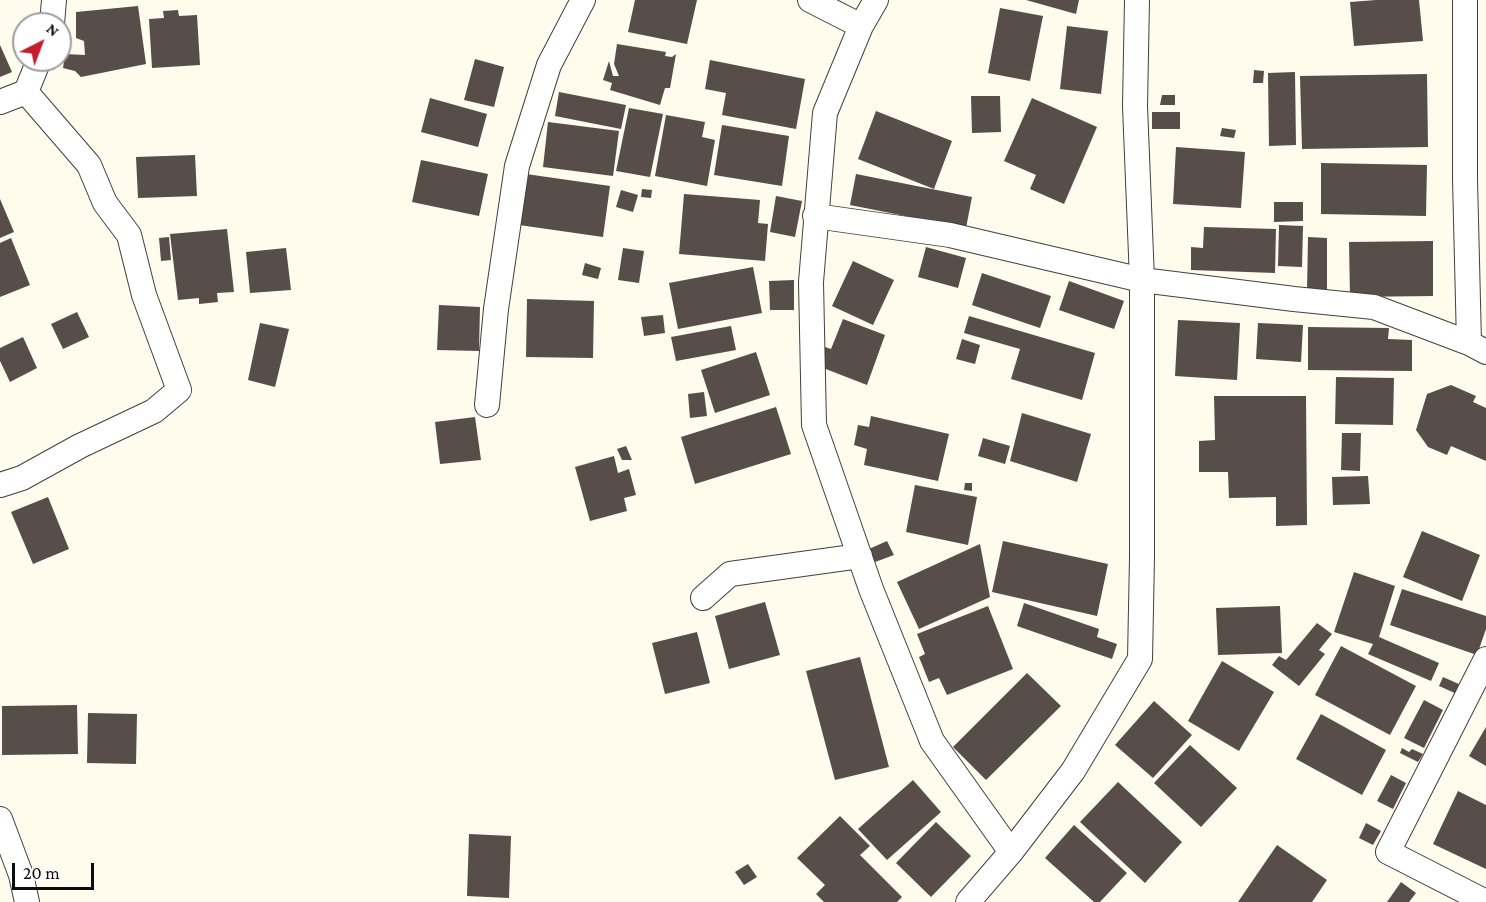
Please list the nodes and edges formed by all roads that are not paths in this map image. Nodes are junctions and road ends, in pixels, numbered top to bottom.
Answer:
1 (583, 0) edge
2 (810, 0) edge
3 (876, 0) edge
4 (1137, 0) edge
5 (1465, 0) edge
6 (861, 26) junction
7 (34, 72) edge
8 (26, 92) junction
9 (0, 102) edge
10 (815, 216) junction
11 (1142, 280) junction
12 (1477, 347) edge
13 (488, 405) dead end
14 (0, 485) edge
15 (860, 556) junction
16 (703, 598) dead end
17 (1486, 659) edge
18 (0, 819) edge
19 (1011, 852) junction
20 (27, 902) edge
21 (968, 902) edge
22 (1486, 902) edge

1 - 13 street
2 - 6 street
3 - 6 street
4 - 11 street
5 - 12 street
6 - 10 street
7 - 8 street
8 - 9 street
8 - 14 street
10 - 11 street
10 - 15 street
11 - 12 street
11 - 19 street
15 - 16 street
15 - 19 street
17 - 22 street
18 - 20 street
19 - 21 street

